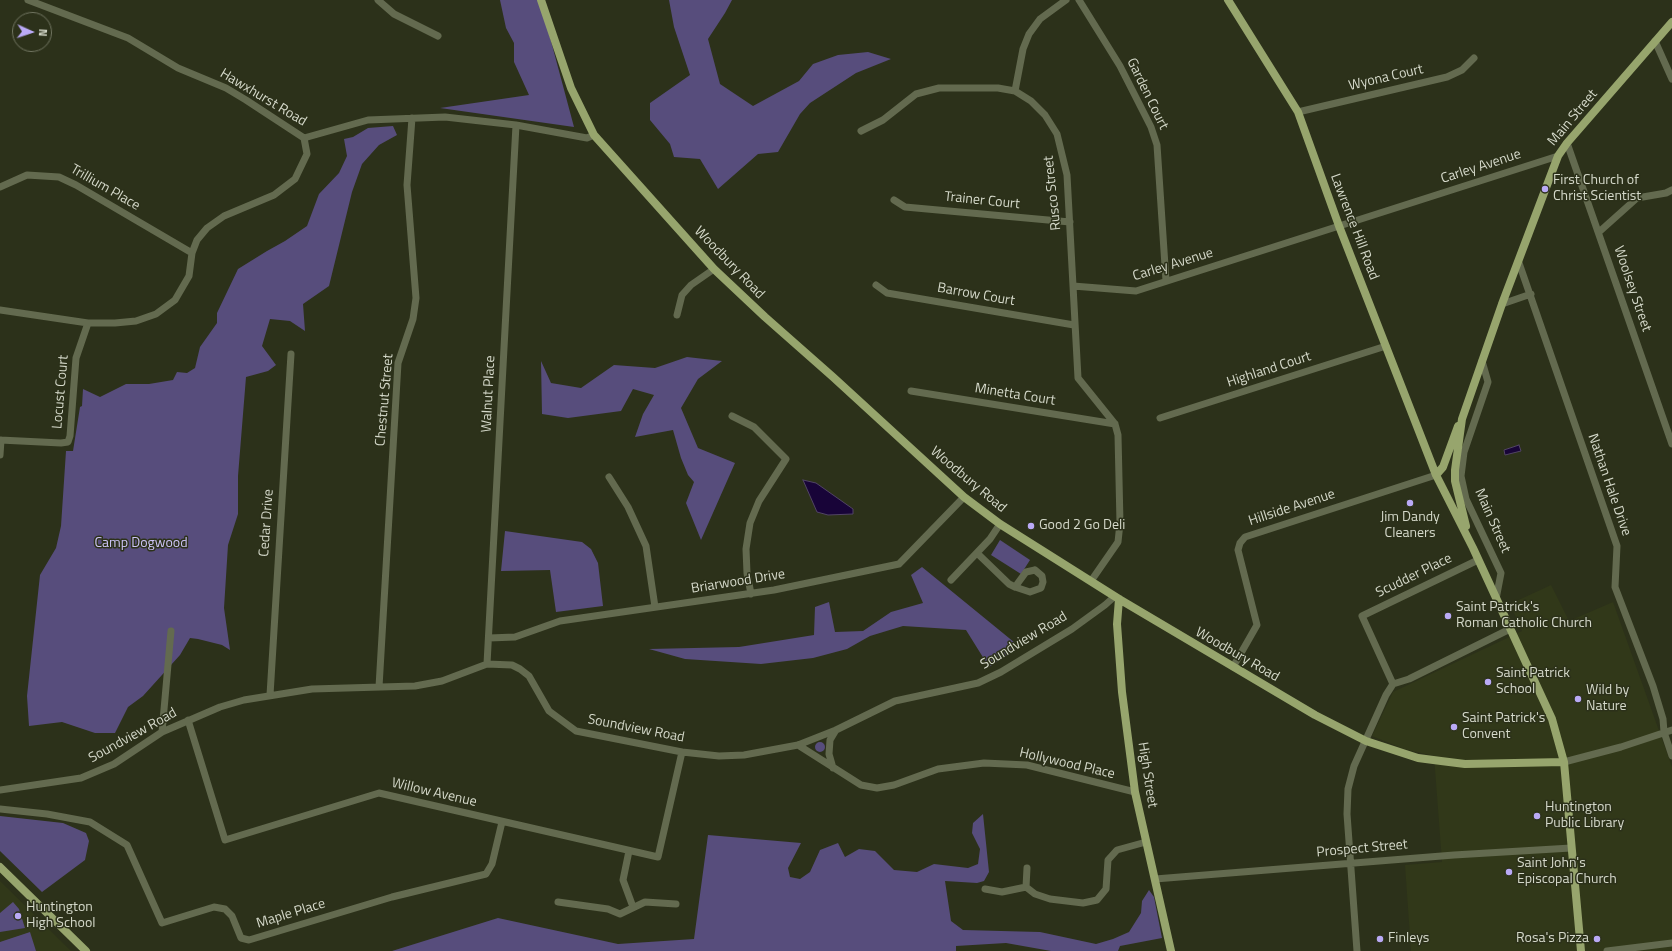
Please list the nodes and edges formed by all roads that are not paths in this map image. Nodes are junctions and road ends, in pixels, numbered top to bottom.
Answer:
1 (28, 0) edge
2 (378, 0) edge
3 (541, 0) edge
4 (1066, 0) edge
5 (1079, 0) edge
6 (1228, 0) edge
7 (1672, 22) edge
8 (438, 36) dead end
9 (1655, 41) junction
10 (1474, 58) dead end
11 (1672, 79) edge
12 (1015, 90) junction
13 (1298, 112) junction
14 (412, 118) junction
15 (516, 125) junction
16 (861, 131) dead end
17 (594, 136) junction
18 (304, 138) junction
19 (1566, 143) junction
20 (1558, 156) junction
21 (0, 187) edge
22 (1672, 190) edge
23 (894, 200) dead end
24 (1070, 222) junction
25 (1339, 226) junction
26 (1599, 232) junction
27 (192, 253) junction
28 (1519, 263) junction
29 (714, 269) junction
30 (1166, 281) junction
31 (876, 285) dead end
32 (1073, 286) junction
33 (1530, 294) junction
34 (1502, 304) junction
35 (0, 310) edge
36 (677, 315) dead end
37 (88, 323) junction
38 (1074, 325) junction
39 (1386, 346) junction
40 (291, 354) dead end
41 (1482, 361) junction
42 (911, 391) dead end
43 (732, 416) dead end
44 (1160, 418) dead end
45 (1462, 419) junction
46 (1115, 424) junction
47 (1, 440) edge
48 (1672, 444) edge
49 (0, 455) edge
50 (1436, 474) junction
51 (609, 477) dead end
52 (964, 497) junction
53 (1000, 524) junction
54 (1473, 548) junction
55 (977, 553) junction
56 (1478, 560) junction
57 (951, 580) dead end
58 (1090, 581) junction
59 (1015, 587) dead end
60 (751, 594) junction
61 (1116, 598) junction
62 (1496, 598) junction
63 (655, 607) junction
64 (1510, 629) junction
65 (171, 631) dead end
66 (489, 638) junction
67 (487, 664) junction
68 (1233, 668) junction
69 (1393, 684) junction
70 (379, 687) junction
71 (270, 695) junction
72 (188, 720) junction
73 (836, 730) junction
74 (1672, 730) edge
75 (162, 732) junction
76 (1664, 732) junction
77 (1366, 741) junction
78 (798, 745) junction
79 (682, 752) junction
80 (1672, 756) edge
81 (1564, 762) junction
82 (833, 769) junction
83 (0, 790) edge
84 (1135, 792) junction
85 (0, 808) edge
86 (502, 822) junction
87 (1146, 842) junction
88 (1571, 848) junction
89 (629, 851) junction
90 (1350, 863) junction
91 (0, 867) edge
92 (1027, 868) dead end
93 (1155, 879) junction
94 (1026, 887) junction
95 (984, 890) dead end
96 (558, 902) dead end
97 (676, 904) dead end
98 (633, 907) junction
99 (1672, 943) edge
100 (86, 951) edge
101 (1171, 951) edge
102 (1357, 951) edge
103 (1581, 951) edge
104 (1607, 951) edge

1 - 18 street, Hawxhurst Road
2 - 8 street
3 - 17 main road, Woodbury Road
4 - 12 street
5 - 30 street, Garden Court
6 - 13 main road, Lawrence Hill Road
7 - 9 main road, Main Street
9 - 11 street
9 - 19 main road, Main Street
10 - 13 street, Wyona Court
12 - 16 street, Rusco Street
12 - 24 street, Rusco Street
13 - 25 main road, Lawrence Hill Road
14 - 15 street, Hawxhurst Road
14 - 18 street, Hawxhurst Road
14 - 70 street, Chestnut Street
15 - 17 street, Hawxhurst Road
15 - 66 street, Walnut Place
17 - 29 main road, Woodbury Road
18 - 27 street
19 - 20 main road, Main Street
19 - 26 street, Woolsey Street
20 - 25 street, Carley Avenue
20 - 28 main road, Main Street
21 - 27 street, Trillium Place
22 - 26 street
23 - 24 street, Trainer Court
24 - 32 street, Rusco Street
25 - 30 street, Carley Avenue
25 - 39 main road, Lawrence Hill Road
26 - 48 street, Woolsey Street
27 - 37 street
28 - 33 street, Nathan Hale Drive
28 - 34 main road, Main Street
29 - 36 street
29 - 52 main road, Woodbury Road
30 - 32 street, Carley Avenue
31 - 38 street, Barrow Court
32 - 38 street
33 - 34 street
33 - 76 street, Nathan Hale Drive
34 - 41 main road, Main Street
35 - 37 street
37 - 47 street, Locust Court
38 - 46 street
39 - 44 street, Highland Court
39 - 50 main road, Lawrence Hill Road
40 - 71 street, Cedar Drive
41 - 45 main road, Main Street
41 - 62 street, Main Street
42 - 46 street, Minetta Court
43 - 60 street
45 - 50 main road, Main Street
45 - 54 main road, Main Street
46 - 58 street
47 - 49 street
50 - 54 main road, Main Street
50 - 68 street, Hillside Avenue
51 - 63 street
52 - 53 main road, Woodbury Road
52 - 60 street, Briarwood Drive
53 - 55 street
53 - 58 main road, Woodbury Road
54 - 56 main road, Main Street
55 - 57 street
55 - 59 street
56 - 62 main road, Main Street
56 - 69 street, Scudder Place
58 - 61 main road, Woodbury Road
60 - 63 street, Briarwood Drive
61 - 68 main road, Woodbury Road
61 - 73 street, Soundview Road
61 - 84 main road, High Street
62 - 64 main road, Main Street
63 - 66 street, Briarwood Drive
64 - 69 street
64 - 81 main road, Main Street
65 - 75 street
66 - 67 street, Walnut Place
67 - 70 street, Soundview Road
67 - 79 street, Soundview Road
68 - 77 main road, Woodbury Road
69 - 77 street
70 - 71 street, Soundview Road
71 - 72 street, Soundview Road
72 - 75 street, Soundview Road
72 - 86 street, Willow Avenue
73 - 78 street, Soundview Road
73 - 82 street
74 - 76 street
75 - 83 street, Soundview Road
76 - 80 street, Nathan Hale Drive
76 - 81 street
77 - 81 main road, Woodbury Road
77 - 90 street
78 - 79 street, Soundview Road
78 - 82 street, Hollywood Place
79 - 89 street, Willow Avenue
81 - 88 main road, Main Street
82 - 84 street, Hollywood Place
84 - 87 main road, High Street
85 - 86 street, Maple Place
86 - 89 street, Willow Avenue
87 - 93 main road, High Street
87 - 94 street
88 - 90 street, Prospect Street
88 - 103 main road, Main Street
89 - 98 street
90 - 93 street, Prospect Street
90 - 102 street
91 - 100 main road
92 - 94 street
93 - 101 main road, High Street
94 - 95 street
96 - 98 street
97 - 98 street
99 - 104 street

